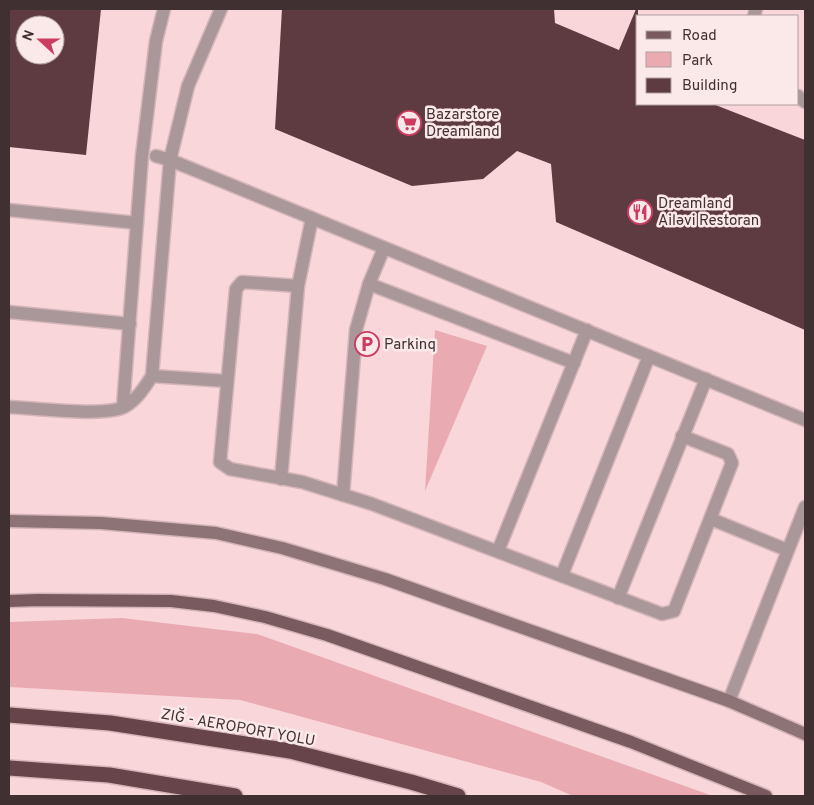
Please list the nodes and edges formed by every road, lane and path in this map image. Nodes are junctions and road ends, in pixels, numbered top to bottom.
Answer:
1 (164, 9) edge
2 (221, 9) edge
3 (156, 156) dead end
4 (170, 160) junction
5 (9, 210) edge
6 (312, 218) junction
7 (137, 223) junction
8 (384, 248) junction
9 (369, 284) junction
10 (298, 286) junction
11 (9, 312) edge
12 (130, 324) junction
13 (587, 330) junction
14 (649, 356) junction
15 (574, 364) junction
16 (152, 376) junction
17 (706, 379) junction
18 (227, 381) junction
19 (9, 407) edge
20 (124, 407) junction
21 (805, 420) edge
22 (682, 436) junction
23 (281, 479) junction
24 (343, 495) junction
25 (805, 506) edge
26 (711, 519) junction
27 (9, 521) edge
28 (787, 550) junction
29 (498, 551) junction
30 (562, 575) junction
31 (618, 598) junction
32 (9, 601) edge
33 (729, 702) junction
34 (9, 715) edge
35 (805, 734) edge
36 (9, 768) edge
37 (235, 796) edge
38 (458, 796) edge
39 (766, 796) edge

1 - 7 lane
2 - 4 lane
3 - 4 lane
4 - 6 lane
4 - 16 lane
5 - 7 lane
6 - 8 lane
6 - 10 lane
7 - 12 lane
8 - 9 lane
8 - 13 lane
9 - 15 lane
9 - 24 lane
10 - 18 lane
10 - 23 lane
11 - 12 lane
12 - 20 lane
13 - 14 lane
13 - 15 lane
14 - 17 lane
14 - 30 lane
15 - 29 lane
16 - 18 lane
16 - 20 lane
17 - 21 lane
17 - 22 lane
18 - 23 lane
19 - 20 lane
22 - 26 lane
22 - 31 lane
23 - 24 lane
24 - 29 lane
25 - 28 lane
26 - 28 lane
26 - 31 lane
27 - 33 street
28 - 33 lane
29 - 30 lane
30 - 31 lane
32 - 39 main road
33 - 35 street
34 - 38 highway
36 - 37 highway

